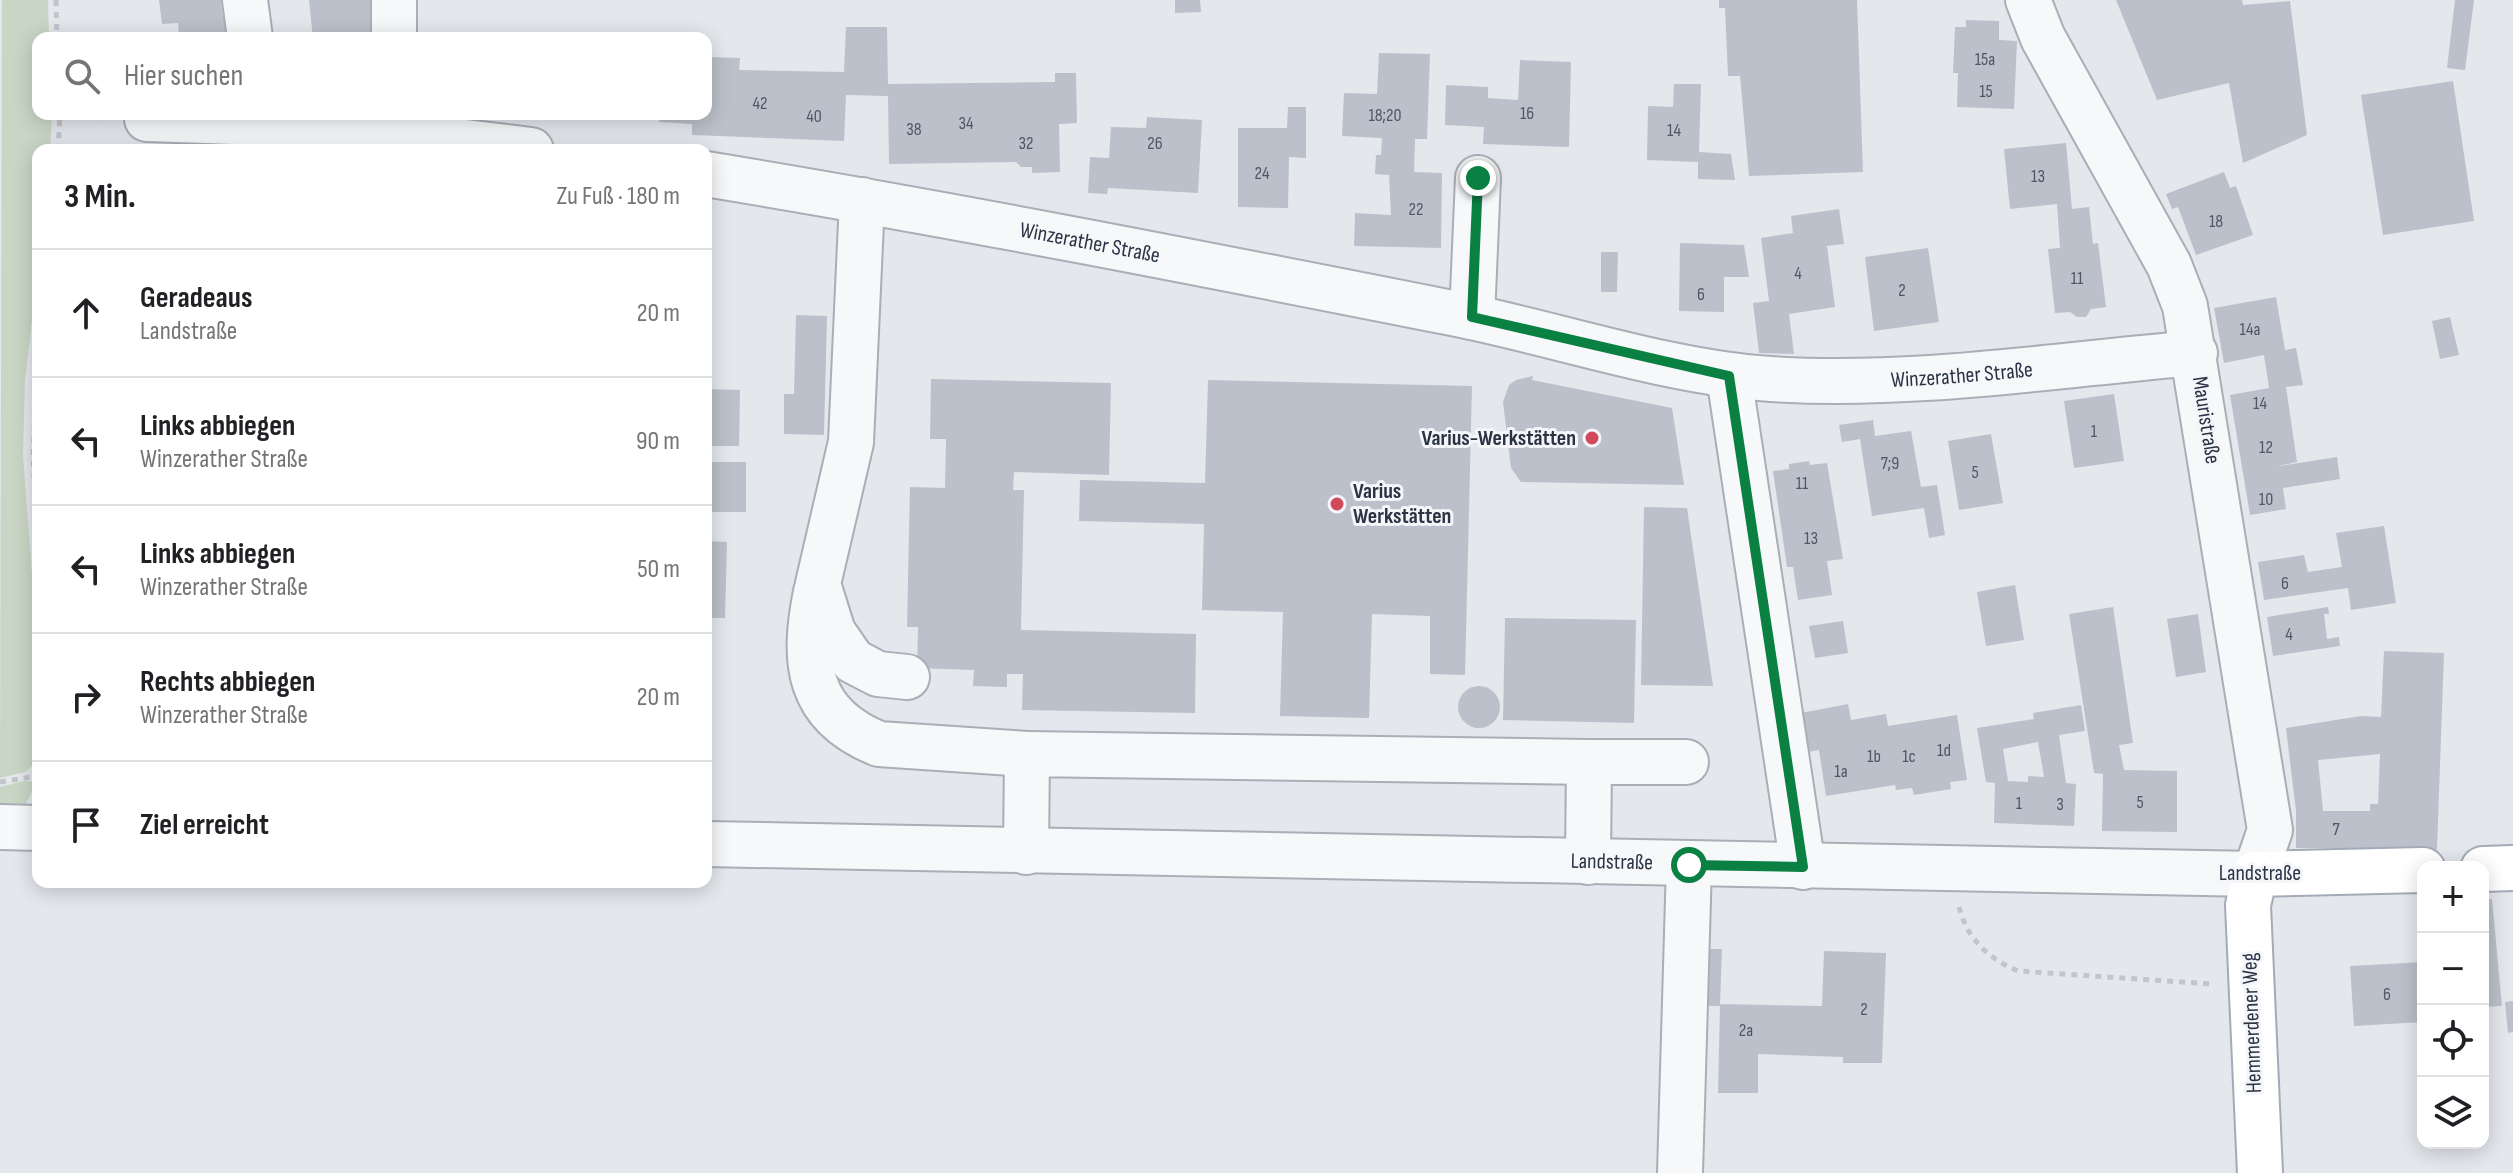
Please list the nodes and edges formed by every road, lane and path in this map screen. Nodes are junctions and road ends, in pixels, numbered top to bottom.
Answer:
1 (56, 0) edge
2 (245, 0) edge
3 (394, 0) edge
4 (2028, 0) edge
5 (57, 32) edge
6 (249, 32) edge
7 (394, 32) edge
8 (60, 120) edge
9 (321, 120) edge
10 (386, 122) edge
11 (58, 144) edge
12 (472, 144) edge
13 (712, 175) edge
14 (1478, 178) dead end
15 (862, 200) junction
16 (1472, 317) junction
17 (2195, 353) junction
18 (1729, 376) junction
19 (818, 584) junction
20 (907, 677) dead end
21 (1027, 754) junction
22 (1589, 762) junction
23 (1686, 762) dead end
24 (32, 777) edge
25 (0, 782) edge
26 (0, 827) edge
27 (32, 828) edge
28 (712, 844) edge
29 (1009, 851) junction
30 (1588, 862) junction
31 (1689, 865) junction
32 (1803, 867) junction
33 (2513, 868) edge
34 (2489, 869) edge
35 (1953, 870) junction
36 (2417, 870) edge
37 (2255, 874) junction
38 (2250, 986) junction
39 (1680, 1173) edge
40 (2260, 1173) edge

1 - 5 path
2 - 6 street
3 - 7 street
4 - 17 street, Mauristraße
8 - 11 path
9 - 10 street
10 - 12 street
13 - 15 street, Winzerather Straße
14 - 16 street
15 - 16 street, Winzerather Straße
15 - 19 street
16 - 18 street, Winzerather Straße
17 - 18 street, Winzerather Straße
17 - 37 street, Mauristraße
18 - 32 street
19 - 20 street
19 - 21 street
21 - 22 street
21 - 29 street
22 - 23 street
22 - 30 street
24 - 25 path
26 - 27 street
28 - 29 street, Landstraße
29 - 30 street, Landstraße
30 - 31 street, Landstraße
31 - 32 street, Landstraße
31 - 39 street
32 - 35 street, Landstraße
33 - 34 main road
35 - 37 street, Landstraße
35 - 38 path
36 - 37 main road, Landstraße
37 - 38 main road, Hemmerdener Weg
38 - 40 main road, Hemmerdener Weg

